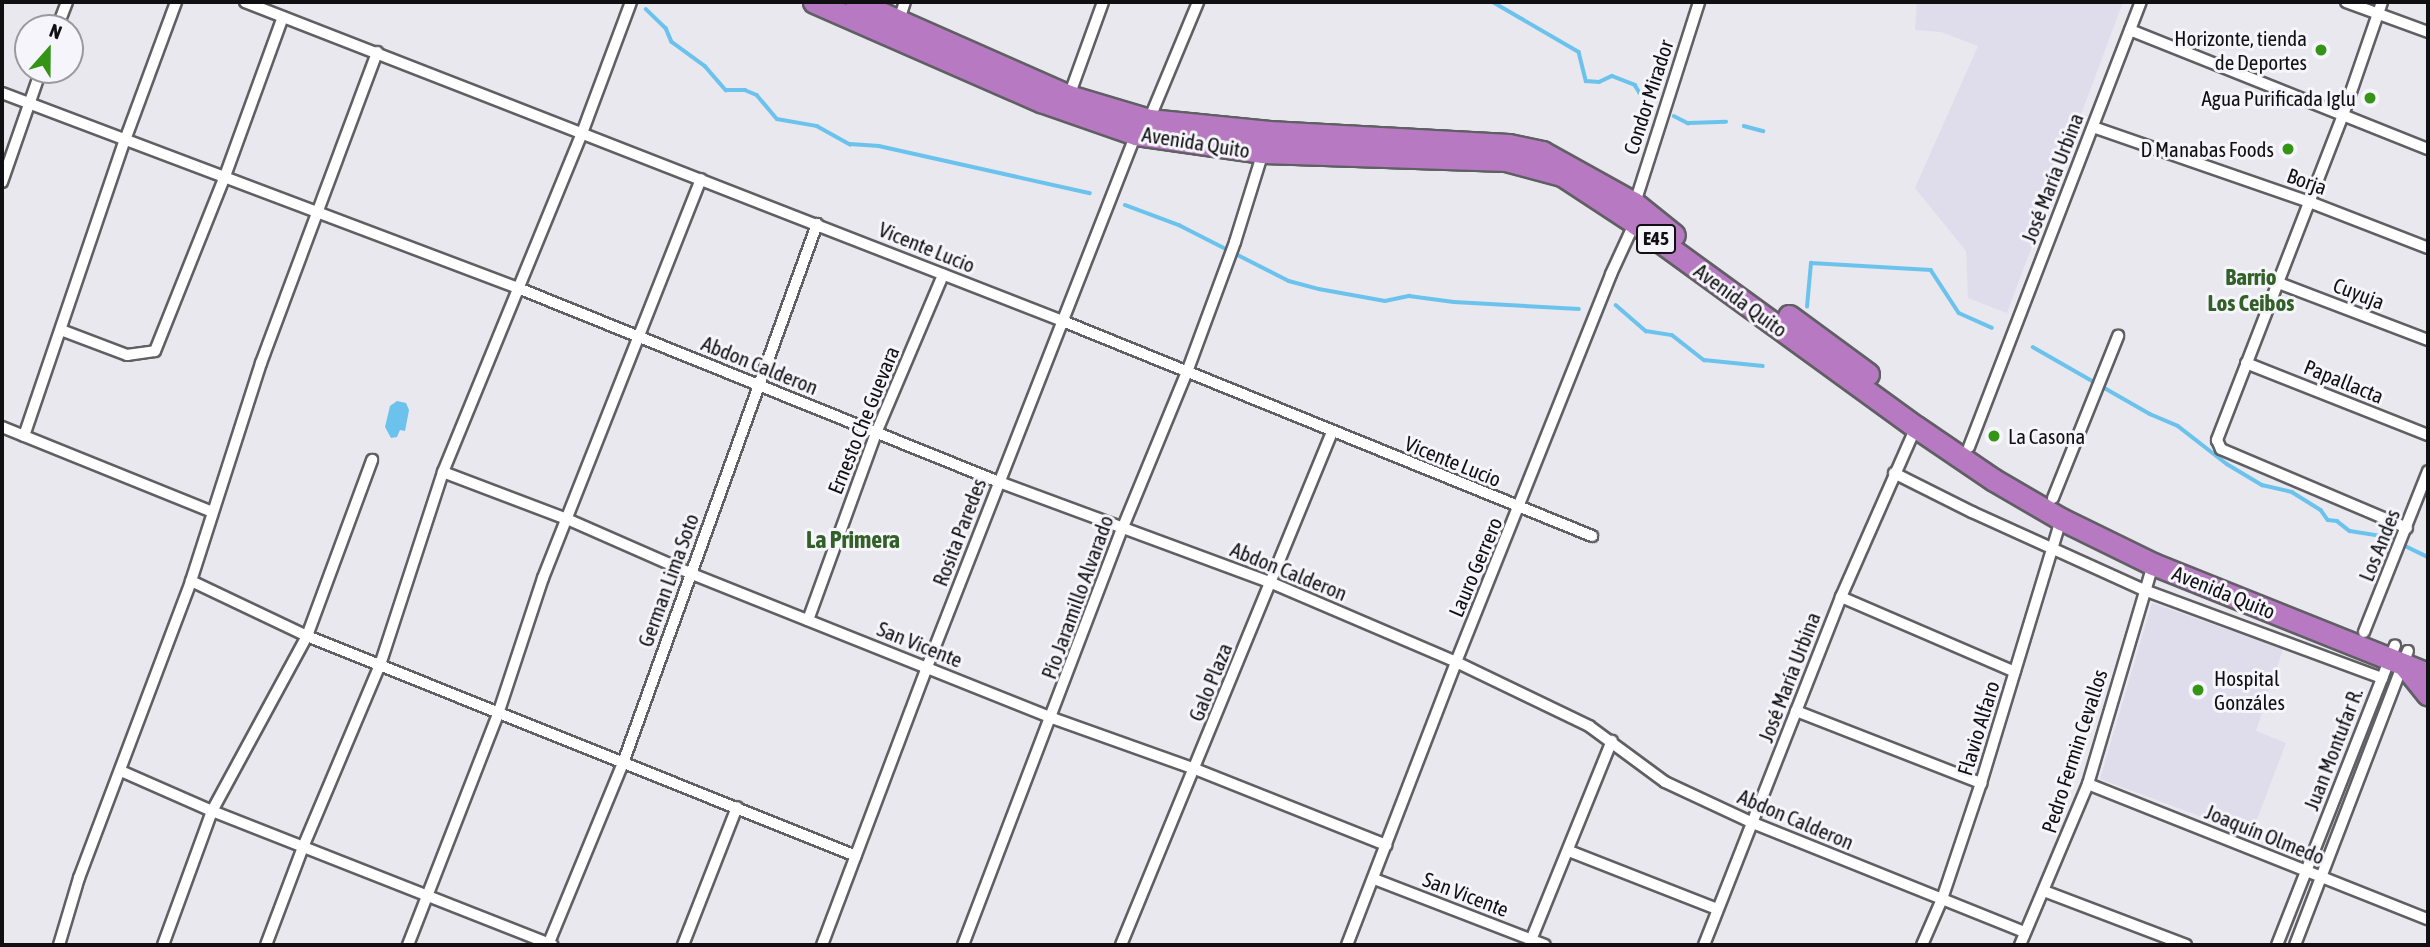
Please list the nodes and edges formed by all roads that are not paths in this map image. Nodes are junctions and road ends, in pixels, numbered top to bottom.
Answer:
1 (176, 2) edge
2 (245, 2) edge
3 (631, 2) edge
4 (814, 2) edge
5 (856, 2) edge
6 (1103, 2) edge
7 (1198, 2) edge
8 (1699, 2) edge
9 (2141, 2) edge
10 (2346, 2) edge
11 (2382, 2) edge
12 (902, 11) edge
13 (2377, 14) junction
14 (283, 17) junction
15 (2130, 30) junction
16 (2428, 32) edge
17 (377, 52) junction
18 (36, 84) edge
19 (2, 93) edge
20 (1069, 96) junction
21 (28, 104) junction
22 (2343, 115) junction
23 (1143, 127) junction
24 (2093, 127) junction
25 (582, 133) junction
26 (125, 140) junction
27 (2428, 149) edge
28 (1263, 152) junction
29 (225, 176) junction
30 (701, 179) junction
31 (2, 181) edge
32 (2307, 201) junction
33 (319, 213) junction
34 (1634, 213) junction
35 (817, 224) junction
36 (2428, 248) edge
37 (943, 275) junction
38 (2276, 282) junction
39 (517, 288) junction
40 (1065, 322) junction
41 (61, 330) junction
42 (2118, 336) dead end
43 (641, 337) junction
44 (2428, 340) edge
45 (2246, 363) junction
46 (1186, 372) junction
47 (757, 385) junction
48 (2, 427) edge
49 (1916, 427) junction
50 (1332, 432) junction
51 (876, 433) junction
52 (2428, 435) edge
53 (24, 436) junction
54 (1969, 447) junction
55 (372, 460) dead end
56 (2428, 471) edge
57 (443, 472) junction
58 (1894, 473) junction
59 (999, 482) junction
60 (2053, 498) junction
61 (1520, 509) junction
62 (212, 512) junction
63 (567, 519) junction
64 (2062, 519) junction
65 (1123, 527) junction
66 (2406, 530) junction
67 (1592, 536) dead end
68 (2052, 550) junction
69 (2153, 564) junction
70 (692, 574) junction
71 (191, 581) junction
72 (1272, 583) junction
73 (2144, 590) junction
74 (1841, 597) junction
75 (808, 620) junction
76 (2364, 632) junction
77 (307, 636) junction
78 (2399, 654) junction
79 (2428, 659) edge
80 (1456, 662) junction
81 (380, 665) junction
82 (927, 667) junction
83 (2015, 672) junction
84 (2428, 674) edge
85 (2382, 678) junction
86 (2428, 695) edge
87 (1796, 710) junction
88 (498, 714) junction
89 (1052, 718) junction
90 (1612, 741) junction
91 (623, 763) junction
92 (1195, 769) junction
93 (121, 771) junction
94 (1981, 783) junction
95 (2088, 784) junction
96 (737, 807) junction
97 (212, 811) junction
98 (1753, 823) junction
99 (1386, 845) junction
100 (303, 847) junction
101 (1569, 851) junction
102 (856, 856) junction
103 (2306, 871) junction
104 (2321, 877) junction
105 (1374, 879) junction
106 (2044, 891) junction
107 (429, 894) junction
108 (1942, 899) junction
109 (1717, 909) junction
110 (2428, 919) edge
111 (2024, 932) junction
112 (1531, 940) junction
113 (59, 945) edge
114 (163, 945) edge
115 (266, 945) edge
116 (408, 945) edge
117 (550, 945) edge
118 (682, 945) edge
119 (822, 945) edge
120 (963, 945) edge
121 (1121, 945) edge
122 (1347, 945) edge
123 (1545, 945) edge
124 (1704, 945) edge
125 (1922, 945) edge
126 (2020, 945) edge
127 (2186, 945) edge
128 (2277, 945) edge
129 (2295, 945) edge

1 - 26 street
2 - 14 street, Vicente Lucio
3 - 25 street
4 - 23 highway, Avenida Quito / E45
5 - 12 highway, Avenida Quito / E45
6 - 20 street
7 - 23 street, Rosita Paredes
8 - 34 street, Condor Mirador
9 - 15 street, José María Urbina
10 - 13 street
11 - 13 street
12 - 20 highway, Avenida Quito / E45
13 - 16 street
13 - 22 street
14 - 17 street, Vicente Lucio
14 - 29 street
15 - 22 street
15 - 24 street, José María Urbina
17 - 25 street, Vicente Lucio
17 - 33 street
18 - 21 street
19 - 21 street, Abdon Calderon
20 - 23 highway, Avenida Quito / E45
21 - 26 street, Abdon Calderon
21 - 31 street
22 - 27 street
22 - 32 street
23 - 28 highway, Avenida Quito / E45
23 - 34 highway, Avenida Quito / E45
23 - 40 street, Rosita Paredes
24 - 32 street, Borja
24 - 54 street, José María Urbina
25 - 30 street, Vicente Lucio
25 - 39 street
26 - 29 street, Abdon Calderon
26 - 41 street
28 - 34 highway, Avenida Quito / E45
28 - 46 street, Pío Jaramillo Alvarado
29 - 33 street, Abdon Calderon
29 - 41 street
30 - 35 street, Vicente Lucio
30 - 43 street
32 - 36 street, Borja
32 - 38 street
33 - 39 street, Abdon Calderon
33 - 62 street
34 - 49 highway, Avenida Quito / E45
34 - 54 highway, Avenida Quito / E45
34 - 61 street, Lauro Gerrero
35 - 37 street, Vicente Lucio
35 - 47 street, German Lima Soto
37 - 40 street, Vicente Lucio
37 - 51 street, Ernesto Che Guevara
38 - 44 street, Cuyuja
38 - 45 street
39 - 43 street, Abdon Calderon
39 - 57 street
40 - 46 street, Vicente Lucio
40 - 59 street, Rosita Paredes
41 - 53 street
42 - 60 street
43 - 47 street, Abdon Calderon
43 - 63 street
45 - 52 street, Papallacta
45 - 66 street
46 - 50 street, Vicente Lucio
46 - 65 street, Pío Jaramillo Alvarado
47 - 51 street, Abdon Calderon
47 - 70 street, German Lima Soto
48 - 53 street
49 - 58 street, José María Urbina
49 - 64 highway, Avenida Quito / E45
50 - 61 street, Vicente Lucio
50 - 72 street, Galo Plaza
51 - 59 street, Abdon Calderon
51 - 75 street, Ernesto Che Guevara
53 - 62 street
54 - 60 highway, Avenida Quito / E45
55 - 77 street
56 - 66 street, Los Andes
57 - 63 street, San Vicente
57 - 81 street
58 - 68 street
58 - 74 street, José María Urbina
59 - 65 street, Abdon Calderon
59 - 82 street, Rosita Paredes
60 - 76 highway, Avenida Quito / E45
61 - 67 street, Vicente Lucio
61 - 80 street, Lauro Gerrero
62 - 71 street
63 - 70 street, San Vicente
63 - 88 street
64 - 68 street, Flavio Alfaro
64 - 69 highway, Avenida Quito / E45
65 - 72 street, Abdon Calderon
65 - 89 street, Pío Jaramillo Alvarado
66 - 76 street, Los Andes
68 - 73 street
68 - 83 street, Flavio Alfaro
69 - 73 street, Pedro Fermin Cevallos
69 - 78 highway, Avenida Quito / E45
70 - 75 street, San Vicente
70 - 91 street, German Lima Soto
71 - 77 street
71 - 93 street
72 - 80 street, Abdon Calderon
72 - 92 street, Galo Plaza
73 - 85 street
73 - 95 street, Pedro Fermin Cevallos
74 - 83 street
74 - 87 street, José María Urbina
75 - 82 street, San Vicente
76 - 78 highway, Avenida Quito / E45
77 - 81 street
77 - 97 street
78 - 79 highway, Avenida Quito / E45
78 - 84 highway, Avenida Quito / E45
78 - 85 street, Juan Montufar R.
78 - 86 highway
78 - 104 street, Juan Montufar R.
80 - 90 street, Abdon Calderon
80 - 99 street, Lauro Gerrero
81 - 88 street
81 - 100 street
82 - 89 street, San Vicente
82 - 102 street, Rosita Paredes
83 - 94 street, Flavio Alfaro
85 - 103 street, Juan Montufar R.
87 - 94 street
87 - 98 street, José María Urbina
88 - 91 street
88 - 107 street
89 - 92 street, San Vicente
89 - 120 street, Pío Jaramillo Alvarado
90 - 98 street, Abdon Calderon
90 - 101 street
91 - 96 street
91 - 117 street, German Lima Soto
92 - 99 street, San Vicente
92 - 121 street, Galo Plaza
93 - 97 street
93 - 113 street
94 - 108 street, Flavio Alfaro
95 - 103 street, Joaquín Olmedo
95 - 106 street, Pedro Fermin Cevallos
96 - 102 street
96 - 118 street
97 - 100 street
97 - 114 street
98 - 108 street, Abdon Calderon
98 - 109 street, José María Urbina
99 - 105 street, Lauro Gerrero
100 - 107 street
100 - 115 street
101 - 109 street
101 - 112 street
102 - 119 street, Rosita Paredes
103 - 104 street, Joaquín Olmedo
103 - 128 street, Juan Montufar R.
104 - 110 street, Joaquín Olmedo
104 - 129 street, Juan Montufar R.
105 - 112 street, San Vicente
105 - 122 street, Lauro Gerrero
106 - 111 street, Pedro Fermin Cevallos
106 - 127 street
107 - 116 street
107 - 117 street
108 - 111 street, Abdon Calderon
108 - 125 street, Flavio Alfaro
109 - 124 street, José María Urbina
111 - 126 street, Pedro Fermin Cevallos
112 - 123 street, San Vicente

